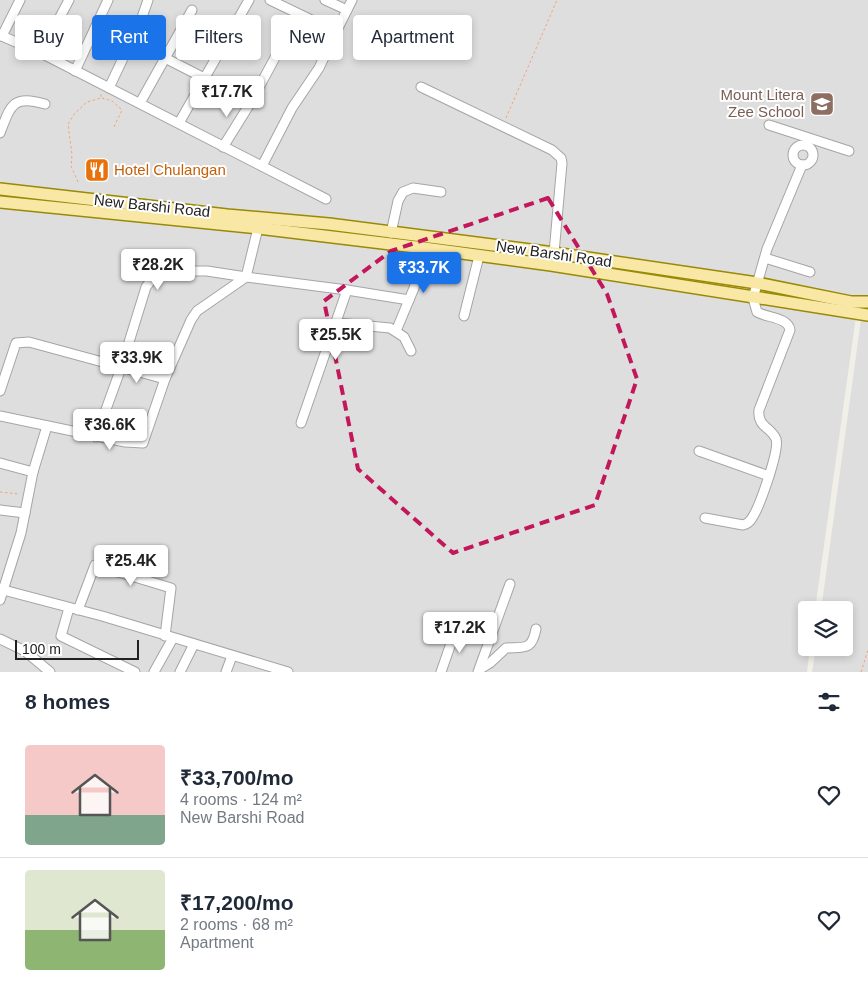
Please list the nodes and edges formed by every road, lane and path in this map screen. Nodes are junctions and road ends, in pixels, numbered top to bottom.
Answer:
1 (20, 0) edge
2 (69, 0) edge
3 (108, 0) edge
4 (148, 0) edge
5 (249, 0) edge
6 (270, 0) edge
7 (325, 0) edge
8 (352, 0) edge
9 (558, 0) edge
10 (192, 10) dead end
11 (347, 10) junction
12 (61, 15) edge
13 (301, 15) edge
14 (343, 17) edge
15 (1, 36) edge
16 (15, 42) edge
17 (166, 56) edge
18 (166, 59) edge
19 (55, 60) edge
20 (164, 60) edge
21 (273, 60) edge
22 (323, 60) edge
23 (75, 70) junction
24 (204, 79) junction
25 (106, 86) junction
26 (421, 87) dead end
27 (101, 98) junction
28 (251, 102) junction
29 (140, 103) junction
30 (45, 104) dead end
31 (179, 123) junction
32 (503, 125) junction
33 (769, 125) dead end
34 (113, 129) dead end
35 (0, 133) edge
36 (809, 142) junction
37 (223, 147) junction
38 (849, 151) dead end
39 (262, 166) junction
40 (802, 166) junction
41 (78, 182) dead end
42 (0, 189) edge
43 (441, 192) dead end
44 (326, 199) dead end
45 (0, 202) edge
46 (258, 228) junction
47 (391, 233) junction
48 (424, 248) junction
49 (554, 253) junction
50 (478, 256) junction
51 (764, 258) junction
52 (810, 272) dead end
53 (246, 277) junction
54 (758, 283) junction
55 (347, 290) junction
56 (753, 298) junction
57 (409, 300) junction
58 (868, 302) edge
59 (868, 314) edge
60 (464, 316) dead end
61 (337, 322) junction
62 (396, 331) junction
63 (411, 352) dead end
64 (122, 368) junction
65 (164, 379) junction
66 (0, 391) edge
67 (0, 416) edge
68 (301, 423) dead end
69 (47, 426) junction
70 (96, 436) junction
71 (699, 451) dead end
72 (0, 463) edge
73 (33, 472) junction
74 (769, 476) junction
75 (0, 492) edge
76 (14, 494) dead end
77 (0, 510) edge
78 (25, 513) junction
79 (704, 518) dead end
80 (510, 584) dead end
81 (2, 590) edge
82 (0, 600) edge
83 (73, 609) junction
84 (456, 629) dead end
85 (536, 629) dead end
86 (169, 637) junction
87 (0, 639) edge
88 (194, 644) junction
89 (868, 650) edge
90 (232, 656) junction
91 (118, 669) edge
92 (479, 670) edge
93 (50, 672) edge
94 (134, 672) edge
95 (154, 672) edge
96 (180, 672) edge
97 (226, 672) edge
98 (288, 672) edge
99 (441, 672) edge
100 (861, 672) edge

1 - 15 street
2 - 12 street
3 - 23 street
4 - 25 street
5 - 24 street
6 - 13 street
7 - 11 street
8 - 11 street
9 - 32 path
10 - 17 street
11 - 14 street
15 - 16 street
18 - 24 street
19 - 23 street
20 - 29 street
21 - 28 street
22 - 39 street
23 - 25 street
24 - 28 street
24 - 31 street
25 - 27 path
25 - 29 street
26 - 32 street
27 - 34 path
27 - 41 path
28 - 37 street
29 - 31 street
30 - 35 street
31 - 37 street
32 - 49 street
33 - 36 street
36 - 38 street
36 - 40 street
36 - 40 street
37 - 39 street
39 - 44 street
40 - 51 street
42 - 47 main road, New Barshi Road
43 - 47 street
45 - 46 main road, New Barshi Road
46 - 48 main road, New Barshi Road
46 - 53 street
47 - 49 main road, New Barshi Road
48 - 50 main road, New Barshi Road
48 - 57 street
49 - 54 main road, New Barshi Road
50 - 56 main road, New Barshi Road
50 - 60 street
51 - 52 street
51 - 54 street
53 - 55 street
53 - 64 street
53 - 65 street
54 - 56 street
54 - 58 main road, New Barshi Road
55 - 57 street
55 - 61 street
56 - 59 main road, New Barshi Road
56 - 74 street
57 - 62 street
61 - 62 street
61 - 68 street
62 - 63 street
64 - 65 street
64 - 66 street
64 - 70 street
65 - 70 street
67 - 69 street
69 - 70 street
69 - 73 street
71 - 74 street
72 - 73 street
73 - 78 street
74 - 79 street
75 - 76 path
77 - 78 street
78 - 81 street
80 - 92 street
81 - 82 street
81 - 83 street
83 - 86 street
83 - 86 street
83 - 91 street
84 - 99 street
85 - 92 street
86 - 88 street
86 - 95 street
87 - 93 street
88 - 90 street
88 - 96 street
89 - 100 path
90 - 97 street
90 - 98 street
91 - 94 street

